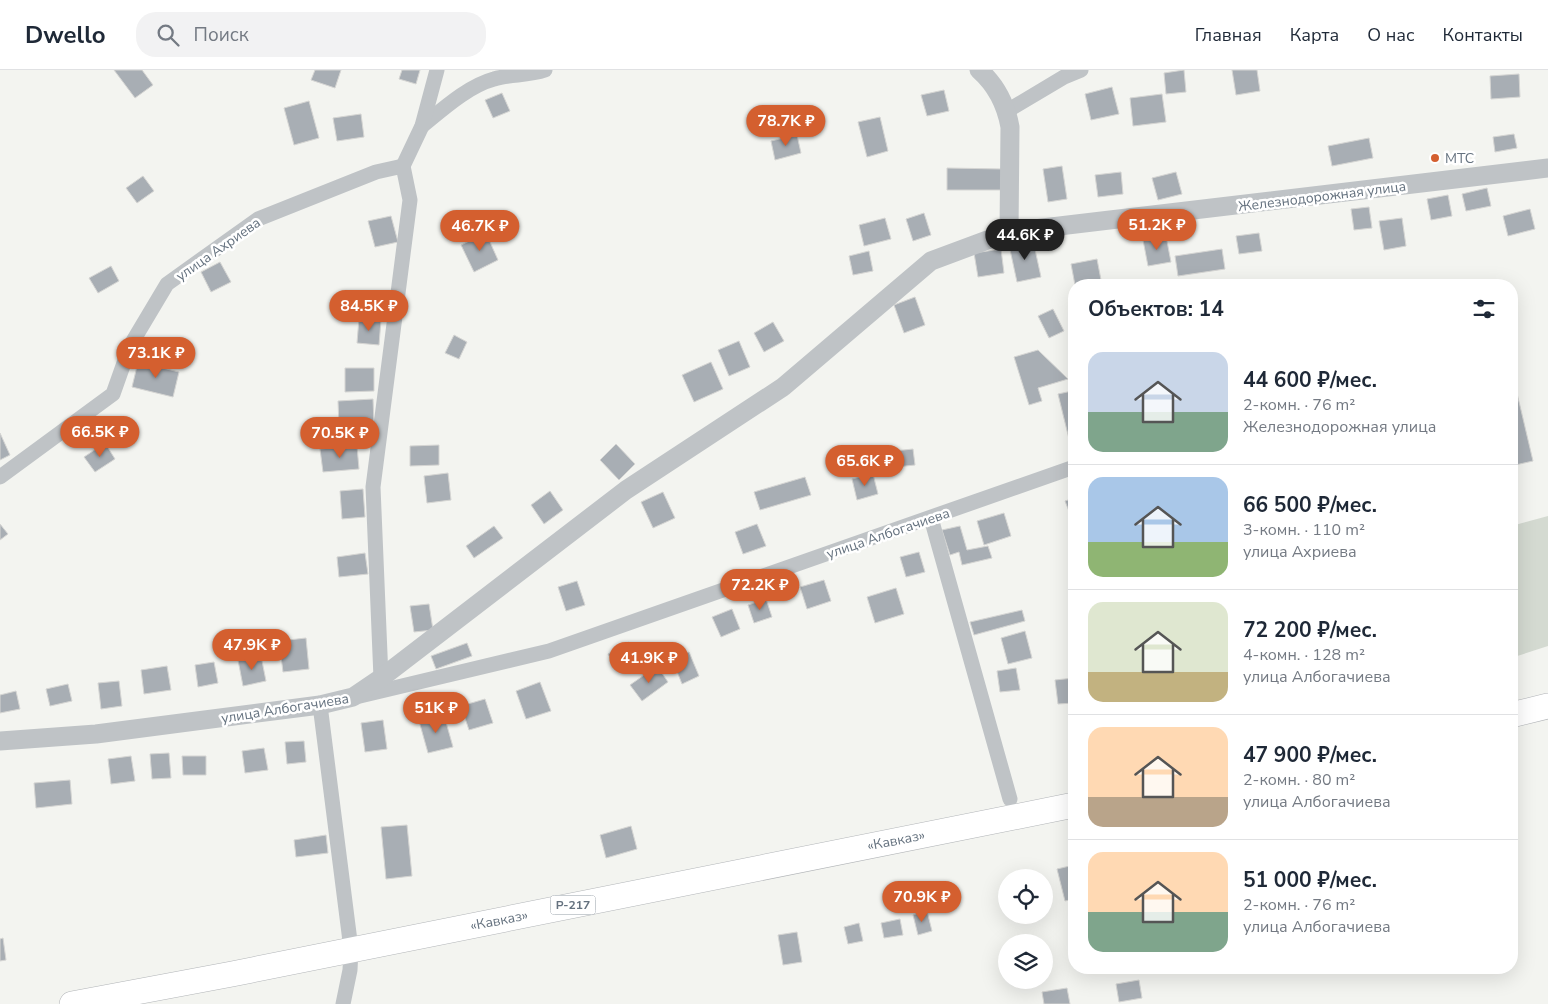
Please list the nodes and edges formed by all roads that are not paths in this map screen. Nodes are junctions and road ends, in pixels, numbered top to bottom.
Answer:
1 (437, 70) edge
2 (545, 70) edge
3 (979, 70) edge
4 (1081, 70) edge
5 (1065, 74) edge
6 (1007, 111) junction
7 (422, 126) junction
8 (403, 166) junction
9 (1548, 168) edge
10 (1009, 232) junction
11 (1068, 469) edge
12 (0, 477) edge
13 (931, 518) junction
14 (382, 678) junction
15 (353, 697) junction
16 (320, 705) junction
17 (1548, 706) edge
18 (1518, 713) edge
19 (0, 742) edge
20 (1010, 799) dead end
21 (1068, 805) edge
22 (350, 949) junction
23 (72, 1004) edge
24 (342, 1004) edge

1 - 7 street
2 - 7 street
3 - 6 street
4 - 5 street
5 - 6 street
6 - 10 street
7 - 8 street
8 - 12 street, улица Ахриева
8 - 14 street
9 - 10 street, Железнодорожная улица
10 - 14 street, Железнодорожная улица
11 - 13 street, улица Албогачиева
13 - 15 street, улица Албогачиева
13 - 20 street
14 - 15 street, Железнодорожная улица
15 - 16 street, улица Албогачиева
16 - 19 street, улица Албогачиева
16 - 22 street
17 - 18 highway
21 - 22 highway, «Кавказ» / Р-217
22 - 23 highway, «Кавказ» / Р-217
22 - 24 street

